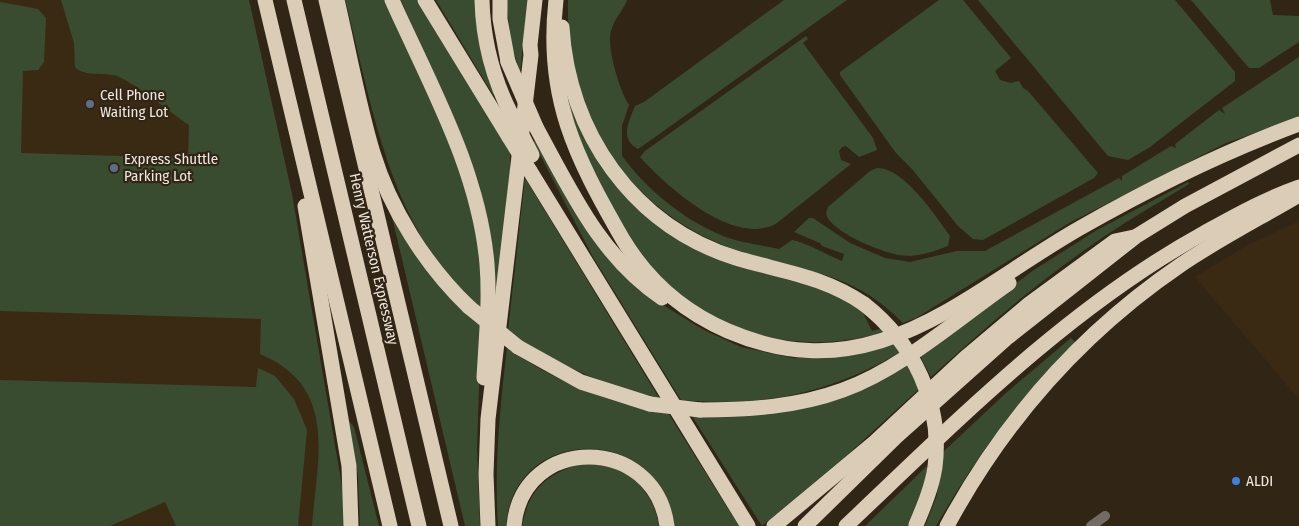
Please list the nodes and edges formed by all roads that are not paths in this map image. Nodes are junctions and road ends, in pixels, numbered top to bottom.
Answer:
1 (257, 0) edge
2 (265, 0) edge
3 (294, 0) edge
4 (326, 0) edge
5 (337, 0) edge
6 (392, 0) edge
7 (425, 0) edge
8 (482, 0) edge
9 (500, 0) edge
10 (535, 0) edge
11 (543, 0) edge
12 (556, 0) edge
13 (562, 0) edge
14 (532, 55) junction
15 (1299, 124) edge
16 (1299, 145) edge
17 (1299, 187) edge
18 (1299, 195) edge
19 (552, 207) junction
20 (1135, 237) junction
21 (1029, 259) junction
22 (808, 352) junction
23 (488, 419) junction
24 (1106, 516) dead end
25 (351, 526) edge
26 (390, 526) edge
27 (419, 526) edge
28 (451, 526) edge
29 (488, 526) edge
30 (514, 526) edge
31 (667, 526) edge
32 (748, 526) edge
33 (774, 526) edge
34 (805, 526) edge
35 (846, 526) edge
36 (916, 526) edge
37 (947, 526) edge
38 (1091, 526) edge

1 - 25 highway
2 - 26 highway
3 - 27 highway, Henry Watterson Expressway
4 - 28 highway, Henry Watterson Expressway
5 - 21 highway, bridge
6 - 23 highway
7 - 19 highway, bridge
8 - 19 highway, bridge
9 - 22 highway, bridge
10 - 14 highway
11 - 14 highway
12 - 22 highway
13 - 36 highway, bridge
14 - 23 highway
15 - 21 highway
16 - 20 highway
17 - 35 highway
18 - 37 highway
19 - 32 highway
20 - 33 highway
20 - 34 highway
21 - 22 highway
23 - 29 highway
24 - 38 street
30 - 31 highway

